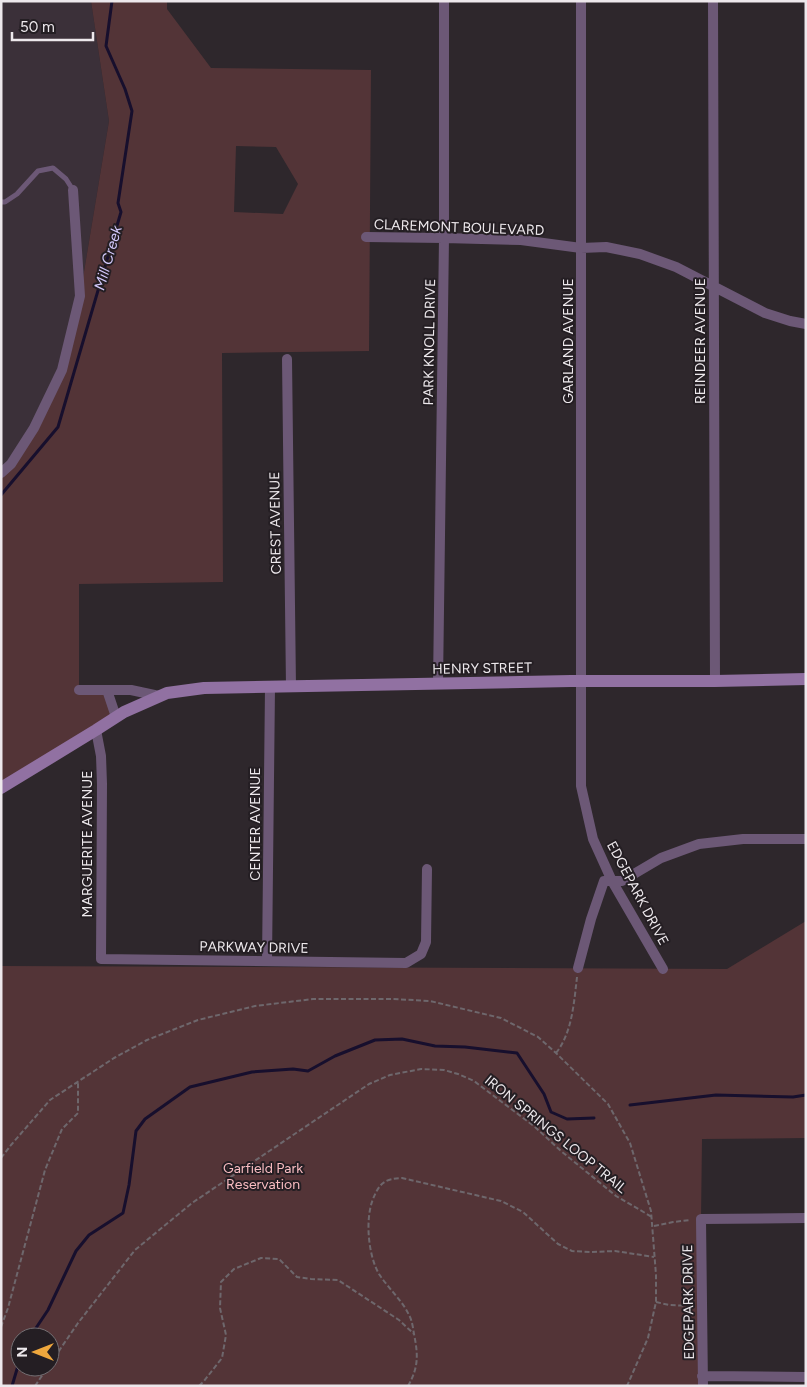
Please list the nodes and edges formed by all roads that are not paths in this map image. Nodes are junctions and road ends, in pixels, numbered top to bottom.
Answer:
1 (444, 1) edge
2 (581, 1) edge
3 (712, 1) edge
4 (73, 190) joint
5 (1, 202) edge
6 (366, 237) dead end
7 (444, 238) junction
8 (581, 248) junction
9 (713, 286) junction
10 (806, 324) edge
11 (287, 359) dead end
12 (1, 473) edge
13 (806, 680) edge
14 (582, 681) junction
15 (715, 681) junction
16 (438, 684) junction
17 (270, 687) junction
18 (291, 687) junction
19 (79, 690) dead end
20 (107, 690) junction
21 (159, 696) junction
22 (116, 717) junction
23 (96, 730) junction
24 (1, 788) edge
25 (806, 840) edge
26 (427, 869) dead end
27 (612, 881) junction
28 (101, 959) joint
29 (267, 961) junction
30 (578, 968) road end
31 (663, 969) dead end
32 (806, 1218) edge
33 (806, 1377) edge
34 (703, 1381) edge

1 - 7 street, PARK KNOLL DRIVE
2 - 8 street, GARLAND AVENUE
3 - 9 street, REINDEER AVENUE
4 - 5 lane
4 - 12 street
6 - 7 street, CLAREMONT BOULEVARD
7 - 8 street, CLAREMONT BOULEVARD
7 - 16 street, PARK KNOLL DRIVE
8 - 9 street, CLAREMONT BOULEVARD
8 - 14 street, GARLAND AVENUE
9 - 10 street, CLAREMONT BOULEVARD
9 - 15 street, REINDEER AVENUE
11 - 18 street, CREST AVENUE
13 - 15 street, HENRY STREET
14 - 15 street, HENRY STREET
14 - 16 street, HENRY STREET
14 - 27 street, EDGEPARK DRIVE
16 - 18 street, HENRY STREET
17 - 18 street, HENRY STREET
17 - 21 street, HENRY STREET
17 - 29 street, CENTER AVENUE
19 - 20 street, HENRY STREET
20 - 21 street, HENRY STREET
20 - 22 street
21 - 22 street, HENRY STREET
22 - 23 street, HENRY STREET
23 - 24 street, HENRY STREET
23 - 28 street, MARGUERITE AVENUE
25 - 27 street
26 - 29 street, PARKWAY DRIVE
27 - 30 street
27 - 31 street, EDGEPARK DRIVE
28 - 29 street, PARKWAY DRIVE
32 - 34 street, EDGEPARK DRIVE
33 - 34 street

